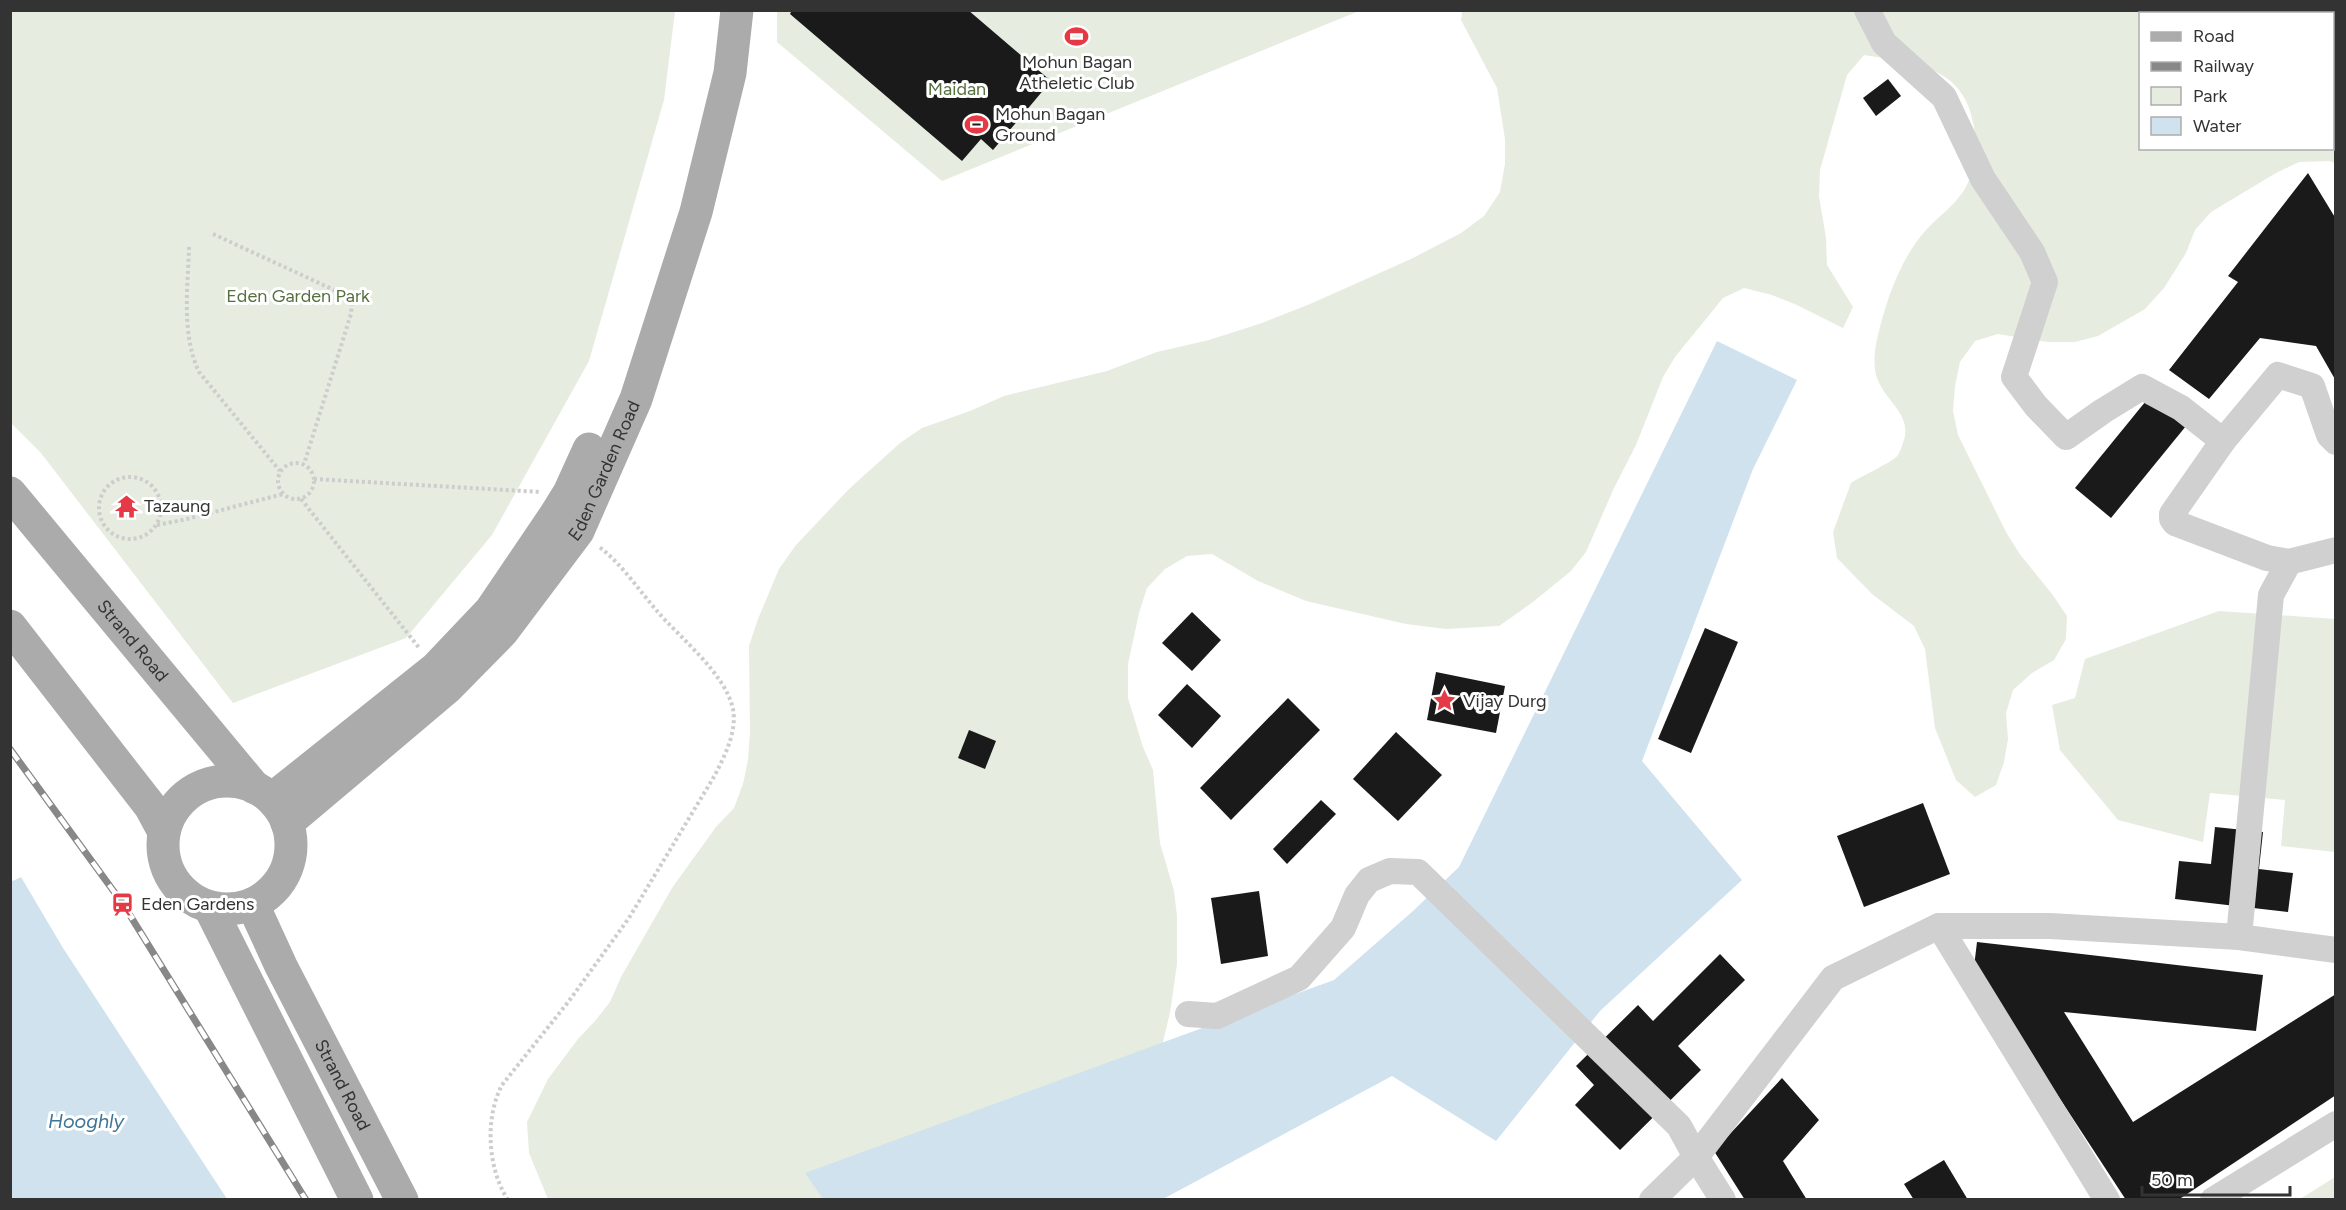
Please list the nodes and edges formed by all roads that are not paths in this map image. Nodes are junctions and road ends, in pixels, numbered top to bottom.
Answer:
1 (714, 10) edge
2 (737, 10) edge
3 (1867, 10) edge
4 (2223, 441) junction
5 (2336, 442) edge
6 (10, 493) edge
7 (2336, 550) edge
8 (2289, 562) junction
9 (10, 626) edge
10 (271, 803) junction
11 (164, 832) junction
12 (254, 904) junction
13 (210, 908) junction
14 (1940, 926) junction
15 (2239, 936) junction
16 (2336, 950) edge
17 (1188, 1014) dead end
18 (2336, 1124) edge
19 (1696, 1157) junction
20 (357, 1200) edge
21 (402, 1200) edge
22 (1652, 1200) edge
23 (1723, 1200) edge
24 (2108, 1200) edge
25 (2213, 1200) edge

1 - 10 main road, Eden Garden Road
2 - 10 main road, Eden Garden Road
3 - 4 lane
4 - 5 lane
4 - 8 lane
6 - 10 main road, Strand Road
7 - 8 lane
8 - 15 lane
9 - 11 main road
10 - 11 main road
10 - 12 main road
11 - 13 main road
12 - 13 main road
12 - 21 main road, Strand Road
13 - 20 main road
14 - 15 lane
14 - 19 lane
14 - 24 lane
15 - 16 lane
17 - 19 lane
18 - 25 lane
19 - 22 lane
19 - 23 lane

